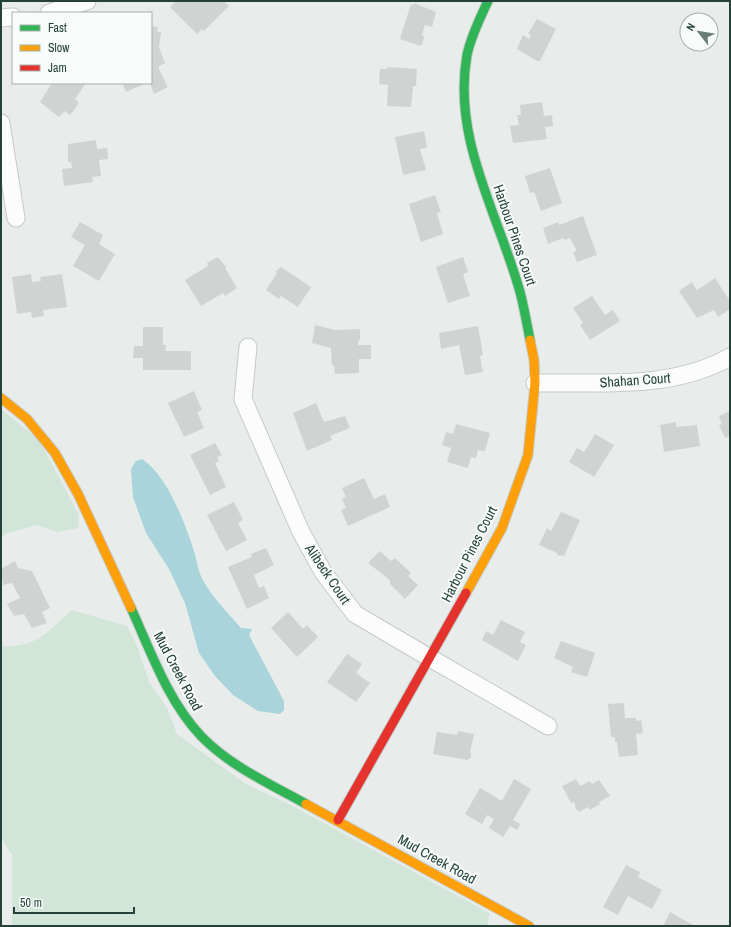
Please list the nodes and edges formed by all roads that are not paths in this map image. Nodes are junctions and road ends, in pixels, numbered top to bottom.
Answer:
1 (87, 1) edge
2 (488, 1) edge
3 (52, 12) edge
4 (1, 18) edge
5 (12, 18) edge
6 (1, 123) edge
7 (16, 218) dead end
8 (248, 347) dead end
9 (730, 357) edge
10 (535, 383) junction
11 (1, 398) edge
12 (430, 658) junction
13 (548, 726) dead end
14 (338, 820) junction
15 (529, 926) edge

1 - 3 street
2 - 10 street, Harbour Pines Court
4 - 5 street
6 - 7 street
8 - 12 street, Alibeck Court
9 - 10 street, Shahan Court
10 - 12 street, Harbour Pines Court
11 - 14 street, Mud Creek Road
12 - 13 street, Alibeck Court
12 - 14 street, Harbour Pines Court
14 - 15 street, Mud Creek Road

